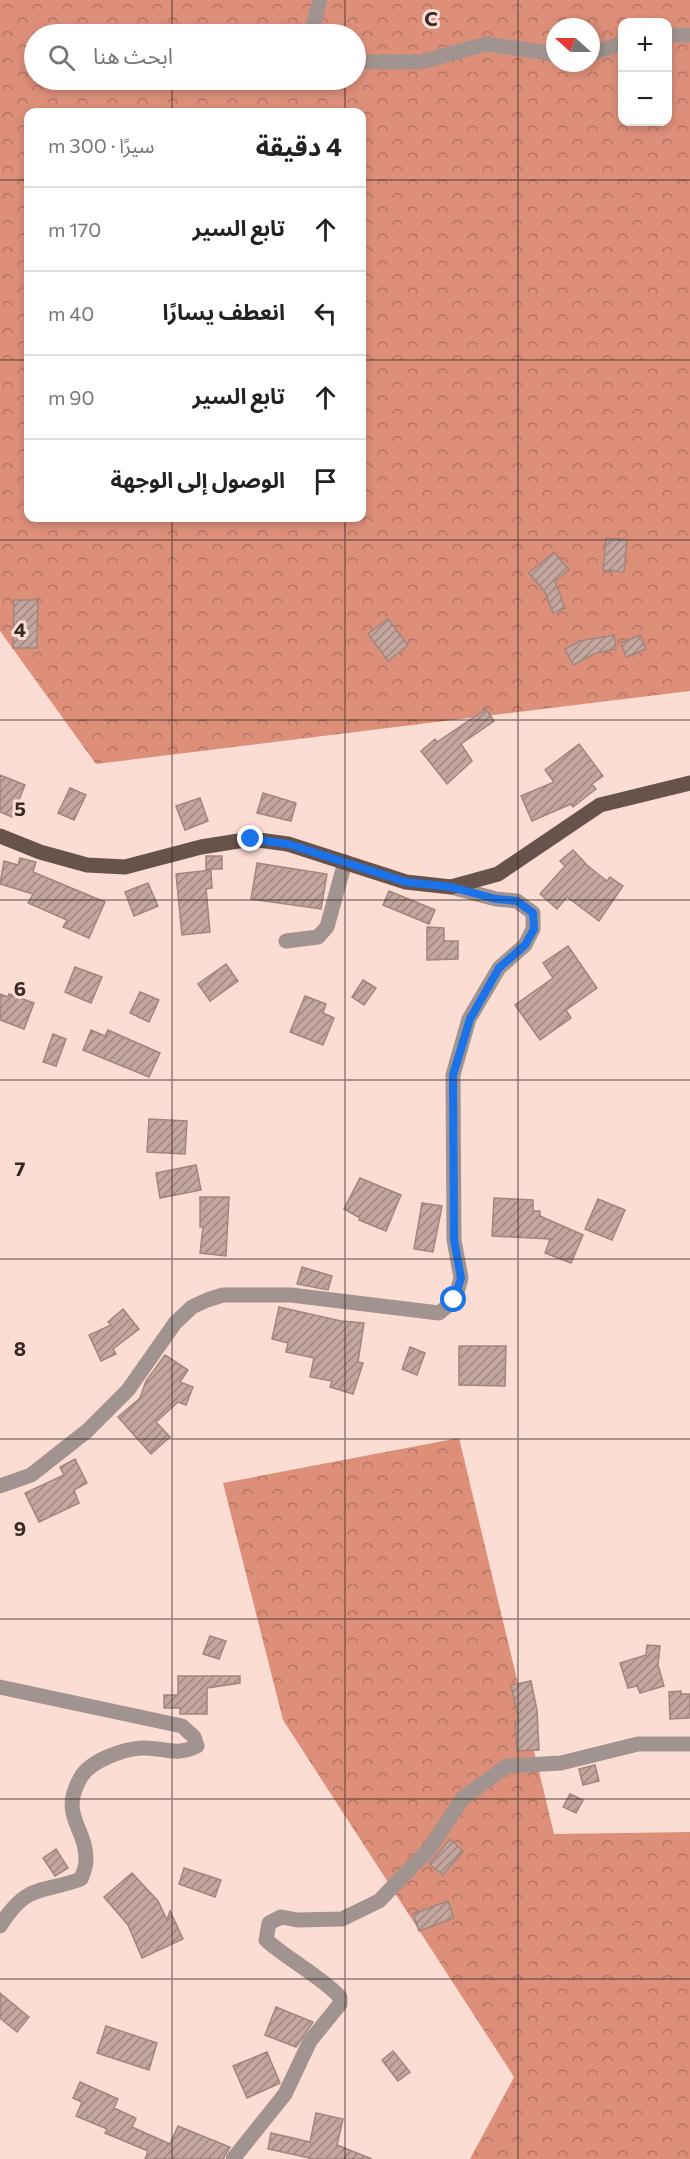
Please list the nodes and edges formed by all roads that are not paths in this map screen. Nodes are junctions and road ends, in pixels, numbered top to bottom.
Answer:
1 (320, 0) edge
2 (314, 24) edge
3 (690, 34) edge
4 (672, 35) edge
5 (618, 45) edge
6 (600, 50) edge
7 (546, 53) edge
8 (366, 62) edge
9 (690, 783) edge
10 (0, 836) edge
11 (345, 862) junction
12 (451, 887) junction
13 (286, 941) dead end
14 (0, 1486) edge
15 (0, 1687) edge
16 (690, 1744) edge
17 (0, 1926) edge
18 (233, 2159) edge

1 - 2 street
3 - 4 street
5 - 6 street
7 - 8 street
9 - 12 main road
10 - 11 main road
11 - 12 main road
11 - 13 street
12 - 14 street
15 - 17 street
16 - 18 street

